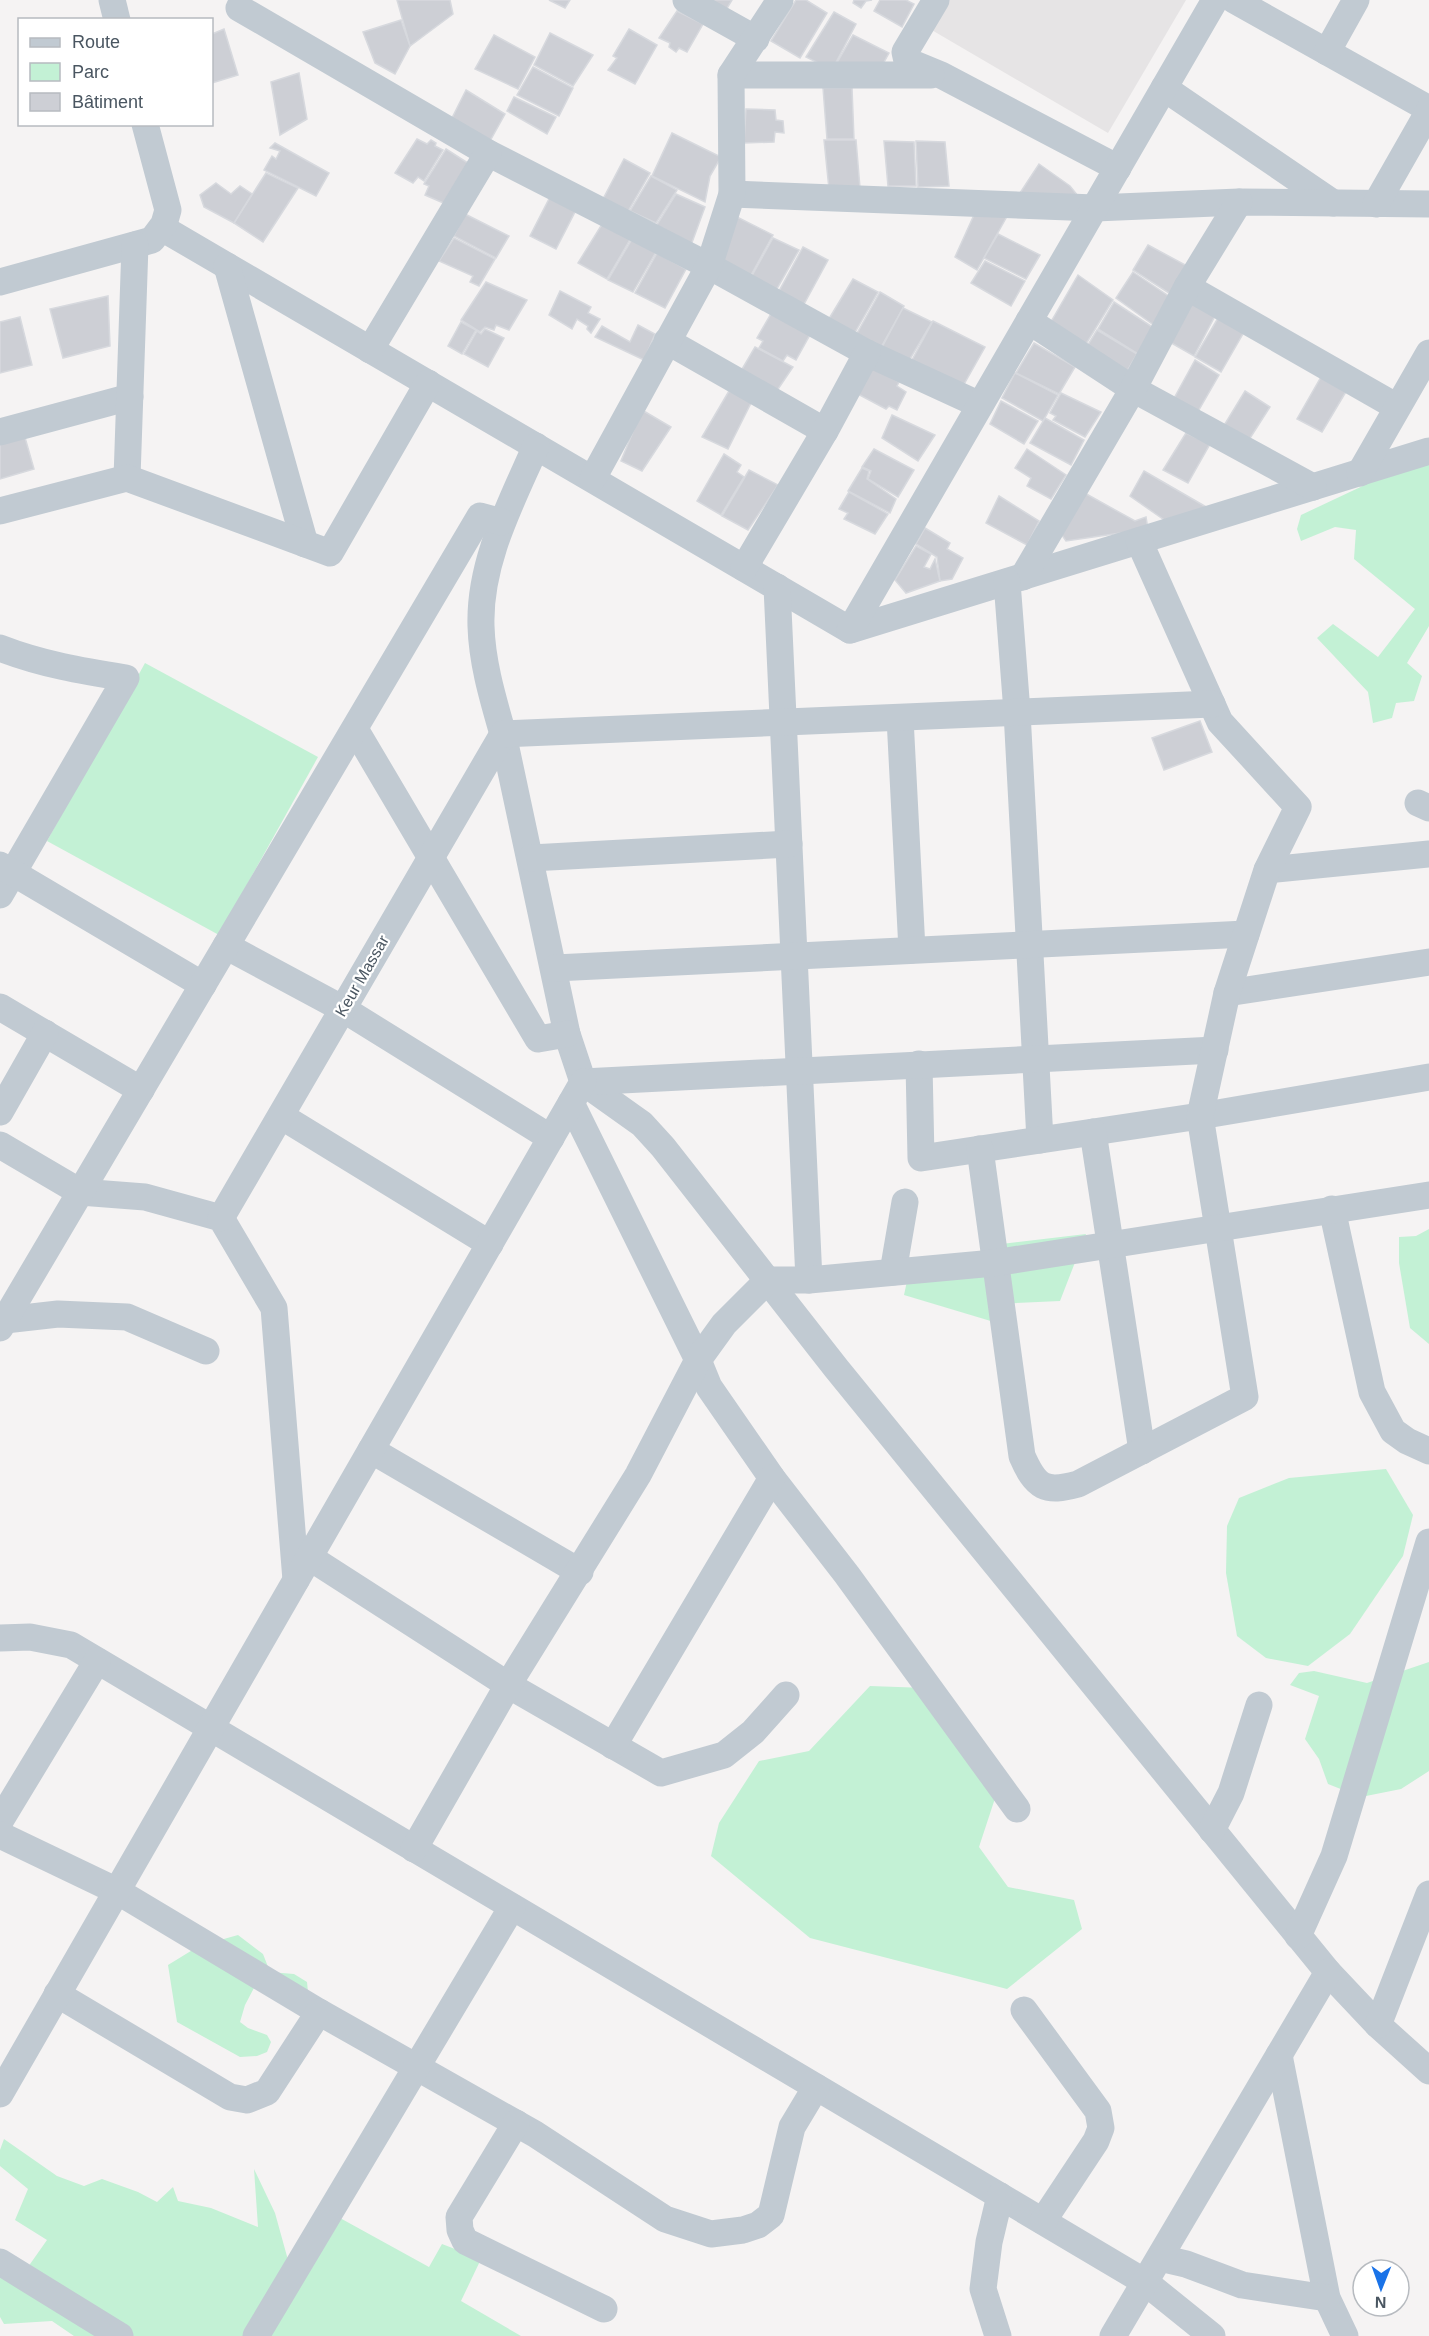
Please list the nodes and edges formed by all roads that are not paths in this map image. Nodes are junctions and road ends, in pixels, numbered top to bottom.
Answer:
1 (112, 0) edge
2 (686, 0) edge
3 (780, 0) edge
4 (936, 0) edge
5 (1215, 0) edge
6 (1234, 0) edge
7 (1356, 0) edge
8 (240, 8) dead end
9 (116, 18) edge
10 (756, 39) junction
11 (1327, 52) junction
12 (731, 75) junction
13 (941, 75) junction
14 (1164, 88) junction
15 (1429, 110) edge
16 (146, 126) edge
17 (488, 153) junction
18 (1118, 168) junction
19 (732, 194) junction
20 (1239, 202) junction
21 (1333, 203) junction
22 (1376, 204) junction
23 (1429, 204) edge
24 (1095, 208) junction
25 (162, 228) junction
26 (135, 245) junction
27 (227, 266) junction
28 (709, 266) junction
29 (0, 282) edge
30 (1187, 287) junction
31 (1029, 321) junction
32 (667, 341) junction
33 (370, 350) junction
34 (867, 353) junction
35 (1429, 353) edge
36 (428, 383) junction
37 (1133, 389) junction
38 (130, 397) junction
39 (980, 405) junction
40 (1397, 407) junction
41 (825, 431) junction
42 (0, 432) edge
43 (536, 447) junction
44 (1429, 451) edge
45 (1360, 473) junction
46 (127, 478) junction
47 (593, 478) junction
48 (1313, 487) junction
49 (0, 511) edge
50 (502, 522) junction
51 (1139, 541) junction
52 (305, 544) junction
53 (744, 568) junction
54 (1015, 579) junction
55 (777, 587) junction
56 (850, 630) junction
57 (0, 648) edge
58 (1212, 704) junction
59 (1017, 712) junction
60 (900, 717) junction
61 (783, 722) junction
62 (355, 729) junction
63 (503, 734) junction
64 (789, 844) junction
65 (1429, 854) edge
66 (431, 858) junction
67 (531, 858) junction
68 (1267, 870) junction
69 (4, 878) edge
70 (1246, 934) junction
71 (1030, 944) junction
72 (226, 946) junction
73 (912, 950) junction
74 (794, 956) junction
75 (1429, 962) edge
76 (555, 968) junction
77 (203, 985) junction
78 (1227, 993) junction
79 (0, 1007) edge
80 (342, 1009) junction
81 (45, 1033) junction
82 (567, 1034) junction
83 (1215, 1050) junction
84 (1036, 1058) junction
85 (919, 1064) junction
86 (799, 1071) junction
87 (1429, 1077) edge
88 (141, 1090) junction
89 (577, 1093) junction
90 (0, 1112) edge
91 (280, 1116) junction
92 (1200, 1116) junction
93 (1093, 1132) junction
94 (551, 1138) junction
95 (1040, 1140) junction
96 (0, 1145) edge
97 (980, 1149) junction
98 (81, 1192) junction
99 (1429, 1195) edge
100 (904, 1202) dead end
101 (1332, 1209) junction
102 (221, 1218) junction
103 (1218, 1227) junction
104 (490, 1244) junction
105 (1110, 1244) junction
106 (994, 1263) junction
107 (893, 1272) junction
108 (768, 1280) junction
109 (809, 1280) junction
110 (10, 1289) edge
111 (2, 1324) edge
112 (206, 1351) dead end
113 (698, 1360) junction
114 (371, 1450) junction
115 (1142, 1451) junction
116 (1429, 1451) edge
117 (772, 1478) junction
118 (1428, 1552) edge
119 (303, 1569) junction
120 (580, 1572) junction
121 (0, 1638) edge
122 (97, 1661) junction
123 (508, 1686) junction
124 (786, 1695) dead end
125 (1258, 1705) dead end
126 (211, 1728) junction
127 (613, 1746) junction
128 (1017, 1809) dead end
129 (0, 1821) edge
130 (1212, 1830) junction
131 (0, 1835) edge
132 (414, 1849) junction
133 (117, 1891) junction
134 (1429, 1894) edge
135 (512, 1907) junction
136 (1298, 1935) junction
137 (1328, 1972) junction
138 (57, 1994) junction
139 (1024, 2010) dead end
140 (319, 2012) junction
141 (1378, 2025) junction
142 (1279, 2055) junction
143 (415, 2067) junction
144 (1429, 2071) edge
145 (816, 2087) junction
146 (0, 2094) edge
147 (516, 2123) junction
148 (1000, 2196) junction
149 (1043, 2221) junction
150 (1160, 2258) junction
151 (0, 2262) edge
152 (1145, 2282) junction
153 (1327, 2298) junction
154 (604, 2309) dead end
155 (120, 2336) edge
156 (256, 2336) edge
157 (998, 2336) edge
158 (1113, 2336) edge
159 (1212, 2336) edge
160 (1345, 2336) edge

1 - 9 street
2 - 10 street
3 - 10 street
4 - 13 street
5 - 14 street
6 - 11 street
7 - 11 street
8 - 17 street
10 - 12 street
11 - 15 street
12 - 13 street
12 - 19 street
13 - 18 street
14 - 18 street
14 - 21 street
15 - 22 street
16 - 25 street
17 - 28 street
17 - 33 street
18 - 24 street
19 - 24 street
19 - 28 street
20 - 21 street
20 - 24 street
20 - 30 street
21 - 22 street
22 - 23 street
24 - 31 street
25 - 26 street
25 - 27 street
26 - 29 street
26 - 38 street
27 - 33 street
27 - 52 street
28 - 32 street
28 - 34 street
30 - 37 street
30 - 40 street
31 - 37 street
31 - 39 street
32 - 41 street
32 - 47 street
33 - 36 street
34 - 39 street
34 - 41 street
35 - 40 street
36 - 43 street
36 - 52 street
37 - 48 street
37 - 54 street
38 - 42 street
38 - 46 street
39 - 56 street
40 - 45 street
41 - 53 street
43 - 47 street
43 - 50 street
44 - 45 street
45 - 48 street
46 - 49 street
46 - 52 street
47 - 53 street
48 - 51 street
50 - 62 street
50 - 63 street
51 - 54 street
51 - 58 street
53 - 55 street
54 - 56 street
54 - 59 street
55 - 56 street
55 - 61 street
57 - 69 street
58 - 59 street
58 - 68 street
59 - 60 street
59 - 71 street
60 - 61 street
60 - 73 street
61 - 63 street
61 - 64 street
62 - 66 street
62 - 72 street
63 - 66 street, Keur Massar
63 - 67 street
64 - 67 street
64 - 74 street
65 - 68 street
66 - 80 street, Keur Massar
66 - 82 street
67 - 76 street
68 - 70 street
69 - 77 street
70 - 71 street
70 - 78 street
71 - 73 street
71 - 84 street
72 - 77 street
72 - 80 street
73 - 74 street
74 - 76 street
74 - 86 street
75 - 78 street
76 - 82 street
77 - 88 street
78 - 83 street
79 - 81 street
80 - 91 street, Keur Massar
80 - 94 street
81 - 88 street
81 - 90 street
82 - 89 street
83 - 84 street
83 - 92 street
84 - 85 street
84 - 95 street
85 - 86 street
85 - 97 street
86 - 89 street
86 - 109 street
87 - 92 street
88 - 98 street
89 - 94 street
89 - 108 street
89 - 113 street
91 - 102 street, Keur Massar
91 - 104 street
92 - 93 street
92 - 103 street
93 - 95 street
93 - 105 street
94 - 104 street
95 - 97 street
96 - 98 street
97 - 106 street
98 - 102 street
98 - 110 street
99 - 101 street
100 - 107 street
101 - 103 street
101 - 116 street
102 - 119 street
103 - 105 street
103 - 115 street
104 - 114 street
105 - 106 street
105 - 115 street
106 - 107 street
106 - 115 street
107 - 109 street
108 - 109 street
108 - 113 street
108 - 130 street
110 - 111 street
111 - 112 street
113 - 117 street
113 - 120 street
114 - 119 street
114 - 120 street
117 - 127 street
117 - 128 street
118 - 136 street
119 - 123 street
119 - 126 street
120 - 123 street
121 - 122 street
122 - 126 street
122 - 129 street
123 - 127 street
123 - 132 street
124 - 127 street
125 - 130 street
126 - 132 street
126 - 133 street
130 - 136 street
131 - 133 street
132 - 135 street
133 - 138 street
133 - 140 street
134 - 141 street
135 - 143 street
135 - 145 street
136 - 137 street
137 - 141 street
137 - 142 street
138 - 140 street
138 - 146 street
139 - 149 street
140 - 143 street
141 - 144 street
142 - 150 street
142 - 153 street
143 - 147 street
143 - 156 street
145 - 147 street
145 - 148 street
147 - 154 street
148 - 149 street
148 - 157 street
149 - 152 street
150 - 152 street
150 - 153 street
151 - 155 street
152 - 158 street
152 - 159 street
153 - 160 street

